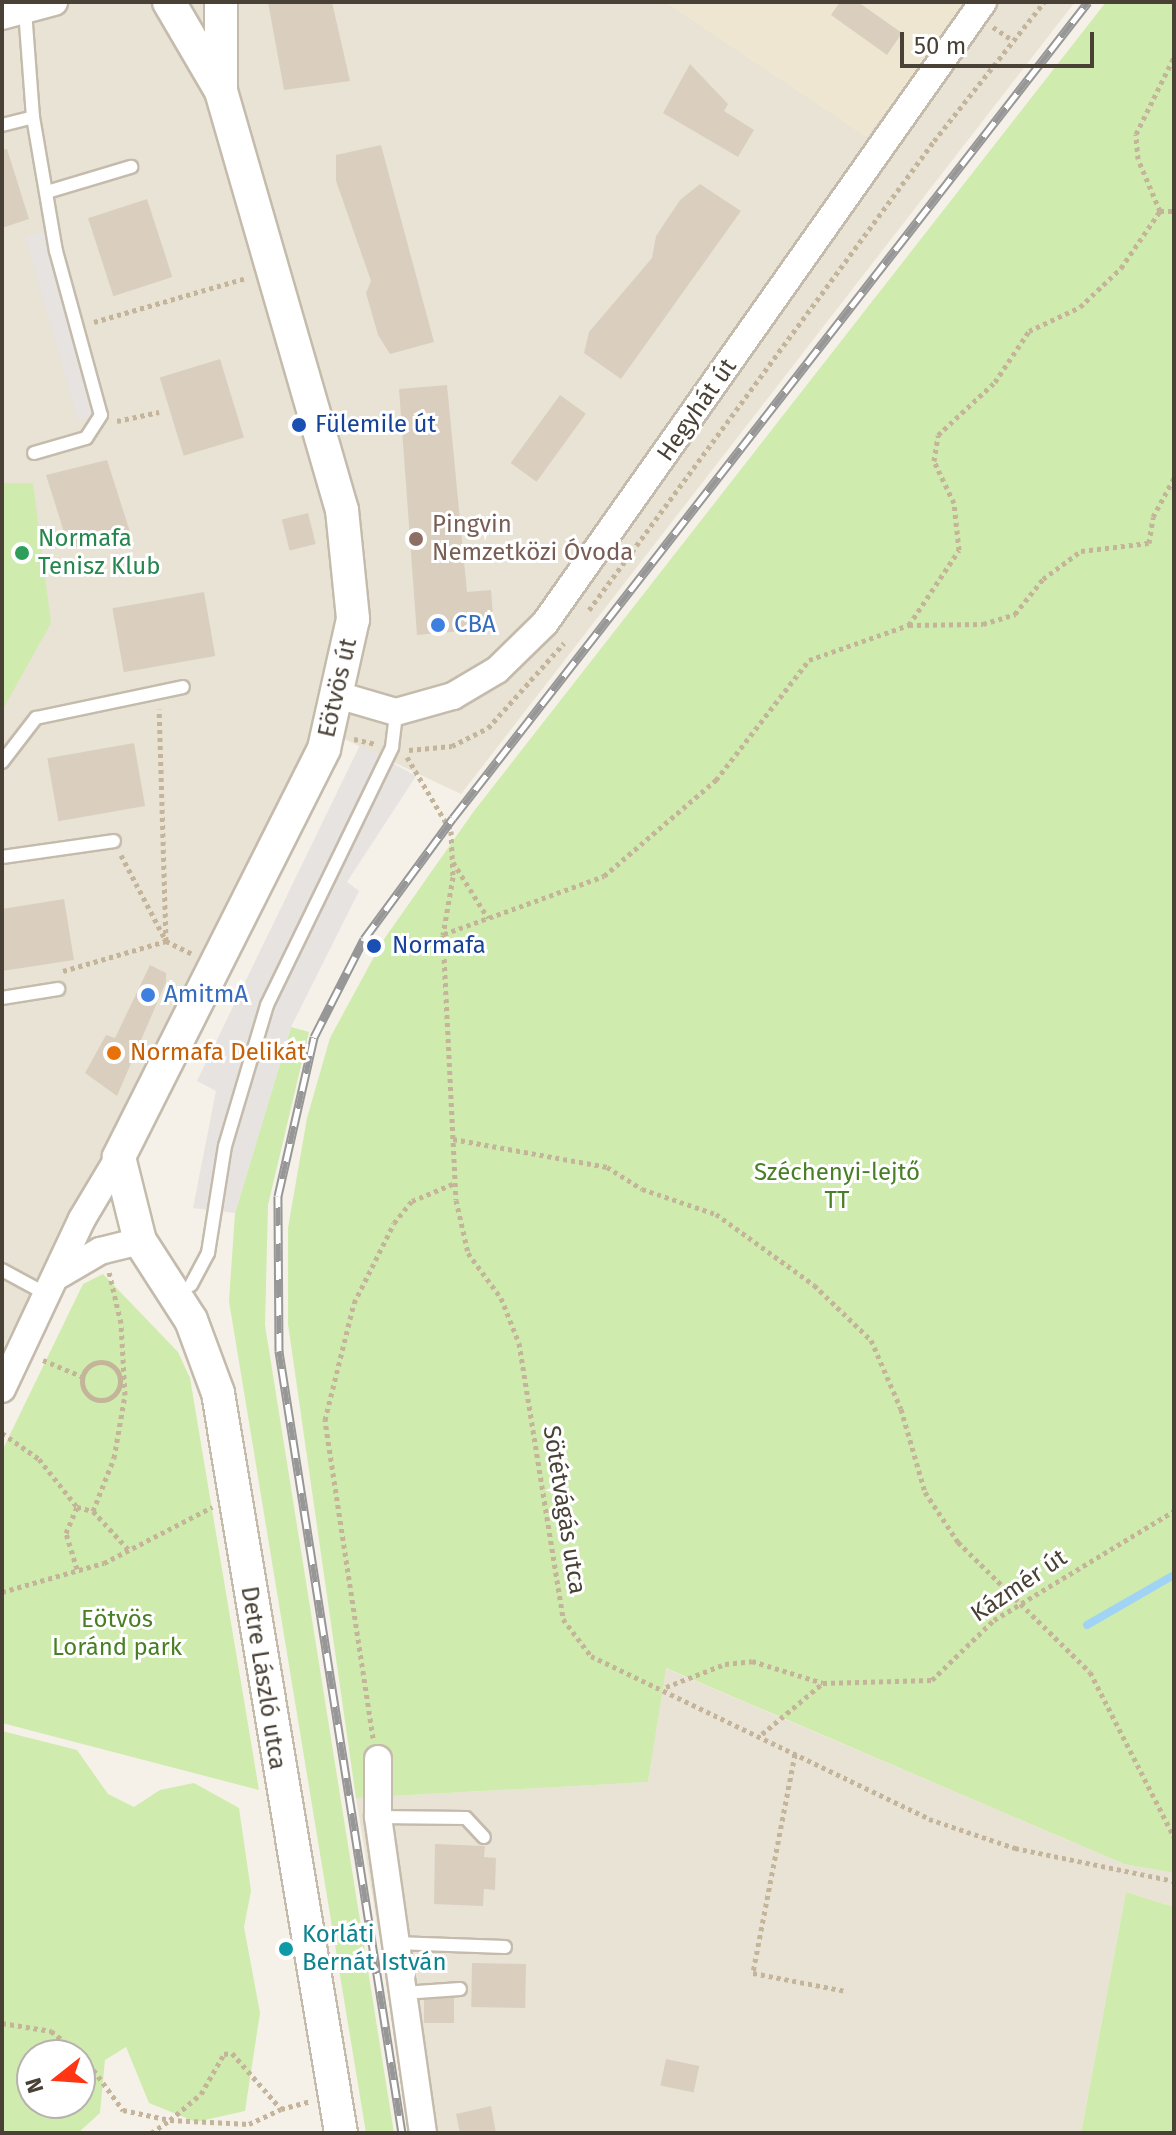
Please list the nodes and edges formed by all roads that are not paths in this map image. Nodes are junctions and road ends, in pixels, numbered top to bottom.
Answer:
1 (54, 2) edge
2 (169, 2) edge
3 (183, 2) edge
4 (192, 2) edge
5 (221, 2) edge
6 (983, 2) edge
7 (14, 13) edge
8 (221, 91) junction
9 (33, 117) junction
10 (2, 125) edge
11 (131, 167) dead end
12 (47, 192) junction
13 (34, 453) dead end
14 (183, 687) dead end
15 (341, 696) junction
16 (396, 712) junction
17 (2, 762) edge
18 (114, 841) road end
19 (2, 857) edge
20 (58, 989) dead end
21 (2, 998) edge
22 (119, 1157) junction
23 (140, 1241) junction
24 (2, 1270) edge
25 (191, 1285) dead end
26 (54, 1286) junction
27 (2, 1389) edge
28 (378, 1759) road end
29 (378, 1817) junction
30 (484, 1837) dead end
31 (395, 1943) junction
32 (505, 1947) dead end
33 (460, 1989) dead end
34 (403, 1993) junction
35 (341, 2133) edge
36 (423, 2133) edge

1 - 7 street
2 - 8 street, Eötvös út
3 - 4 street
5 - 8 street, Eötvös út
6 - 16 street, Hegyhát út
7 - 9 lane
8 - 15 street, Eötvös út
9 - 10 lane
9 - 12 lane
11 - 12 lane
12 - 13 lane
14 - 17 lane
15 - 16 street
15 - 22 street, Eötvös út
16 - 25 lane
18 - 19 lane
20 - 21 lane
22 - 23 street
22 - 26 street, Eötvös út
23 - 26 street
23 - 35 street, Detre László utca
24 - 26 lane
26 - 27 street, Eötvös út
28 - 29 street
29 - 30 lane
29 - 31 street
31 - 32 lane
31 - 34 street
33 - 34 lane
34 - 36 street

